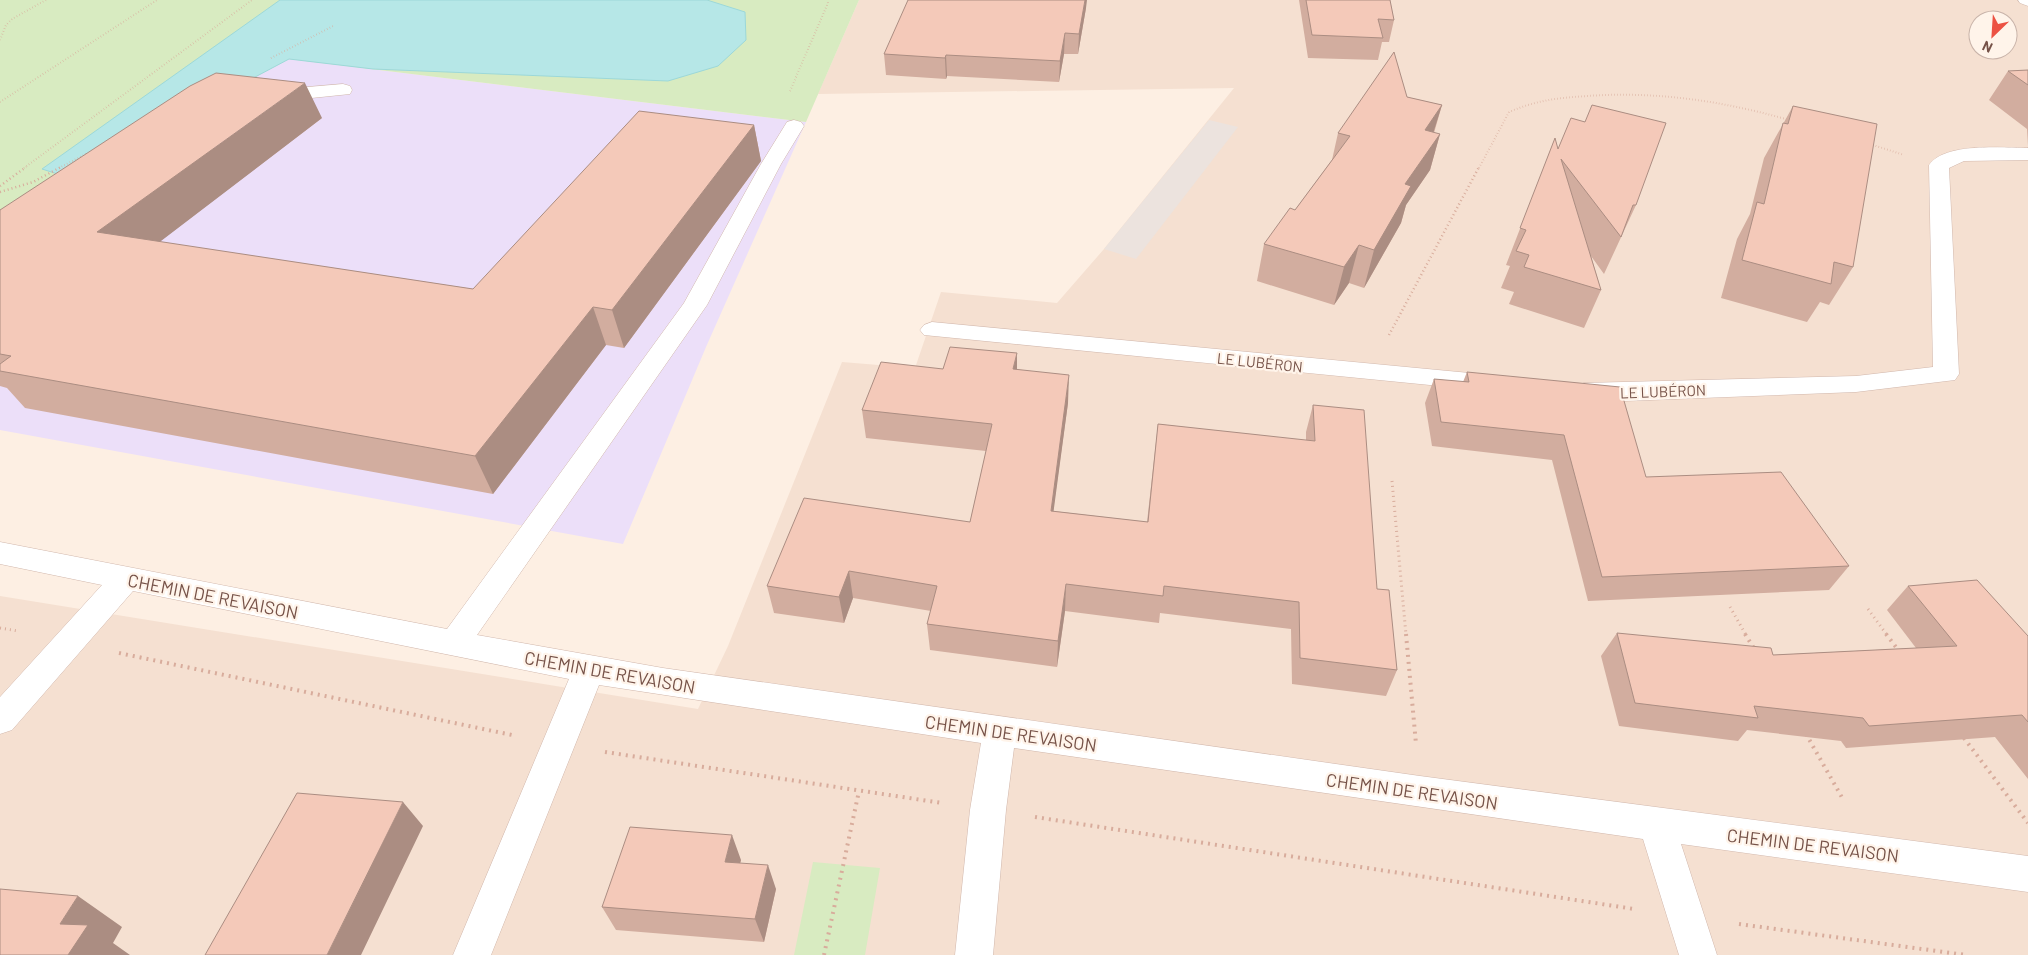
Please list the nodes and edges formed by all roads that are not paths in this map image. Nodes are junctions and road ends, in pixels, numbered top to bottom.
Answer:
1 (344, 90) dead end
2 (250, 98) edge
3 (794, 126) dead end
4 (2028, 154) edge
5 (932, 330) dead end
6 (1528, 387) edge
7 (1558, 389) edge
8 (0, 554) edge
9 (126, 579) junction
10 (454, 644) junction
11 (589, 670) junction
12 (0, 720) edge
13 (1000, 732) junction
14 (1657, 825) junction
15 (2028, 874) edge
16 (472, 955) edge
17 (974, 955) edge
18 (1698, 955) edge

1 - 2 street
3 - 10 street
4 - 7 street, LE LUBÉRON
5 - 6 street, LE LUBÉRON
8 - 9 street, CHEMIN DE REVAISON
9 - 10 street, CHEMIN DE REVAISON
9 - 12 street
10 - 11 street, CHEMIN DE REVAISON
11 - 13 street, CHEMIN DE REVAISON
11 - 16 street
13 - 14 street, CHEMIN DE REVAISON
13 - 17 street
14 - 15 street, CHEMIN DE REVAISON
14 - 18 street

